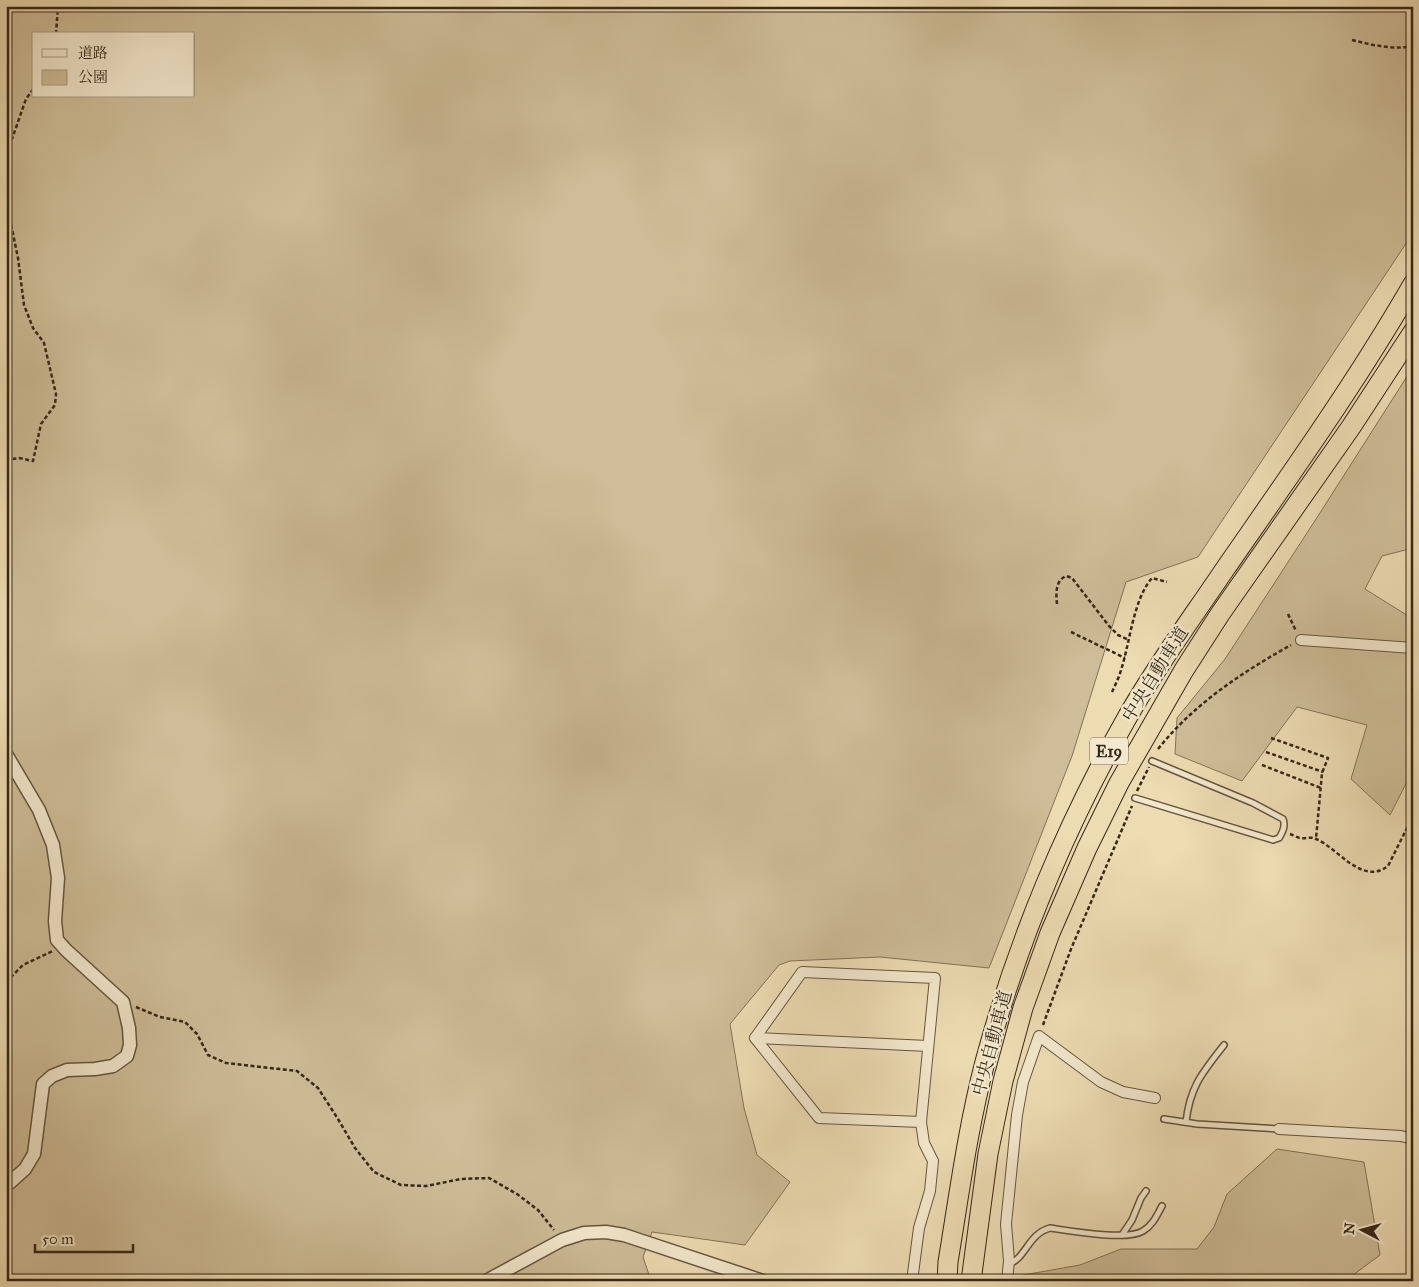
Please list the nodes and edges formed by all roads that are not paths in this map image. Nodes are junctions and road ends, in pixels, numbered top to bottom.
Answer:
1 (1413, 284) edge
2 (1413, 332) edge
3 (1300, 640) dead end
4 (1413, 648) edge
5 (6, 754) edge
6 (1152, 760) dead end
7 (1134, 798) dead end
8 (755, 1038) junction
9 (1224, 1045) dead end
10 (928, 1046) junction
11 (1155, 1098) dead end
12 (1164, 1119) dead end
13 (921, 1122) junction
14 (1186, 1122) junction
15 (1279, 1129) joint
16 (1413, 1139) edge
17 (6, 1186) edge
18 (1146, 1192) dead end
19 (1162, 1206) dead end
20 (1122, 1235) junction
21 (1009, 1264) junction
22 (486, 1281) edge
23 (764, 1281) edge
24 (912, 1281) edge
25 (947, 1281) edge
26 (971, 1281) edge
27 (1007, 1281) edge

1 - 25 highway, 中央自動車道 / E19
2 - 26 highway, 中央自動車道 / E19
3 - 4 street
5 - 17 street
6 - 7 lane
8 - 10 street
8 - 10 street
8 - 13 street
9 - 14 lane
10 - 13 street
11 - 21 street
12 - 14 lane
13 - 24 street
14 - 15 lane
15 - 16 street
18 - 20 lane
19 - 20 lane
20 - 21 lane
21 - 27 street
22 - 23 street

